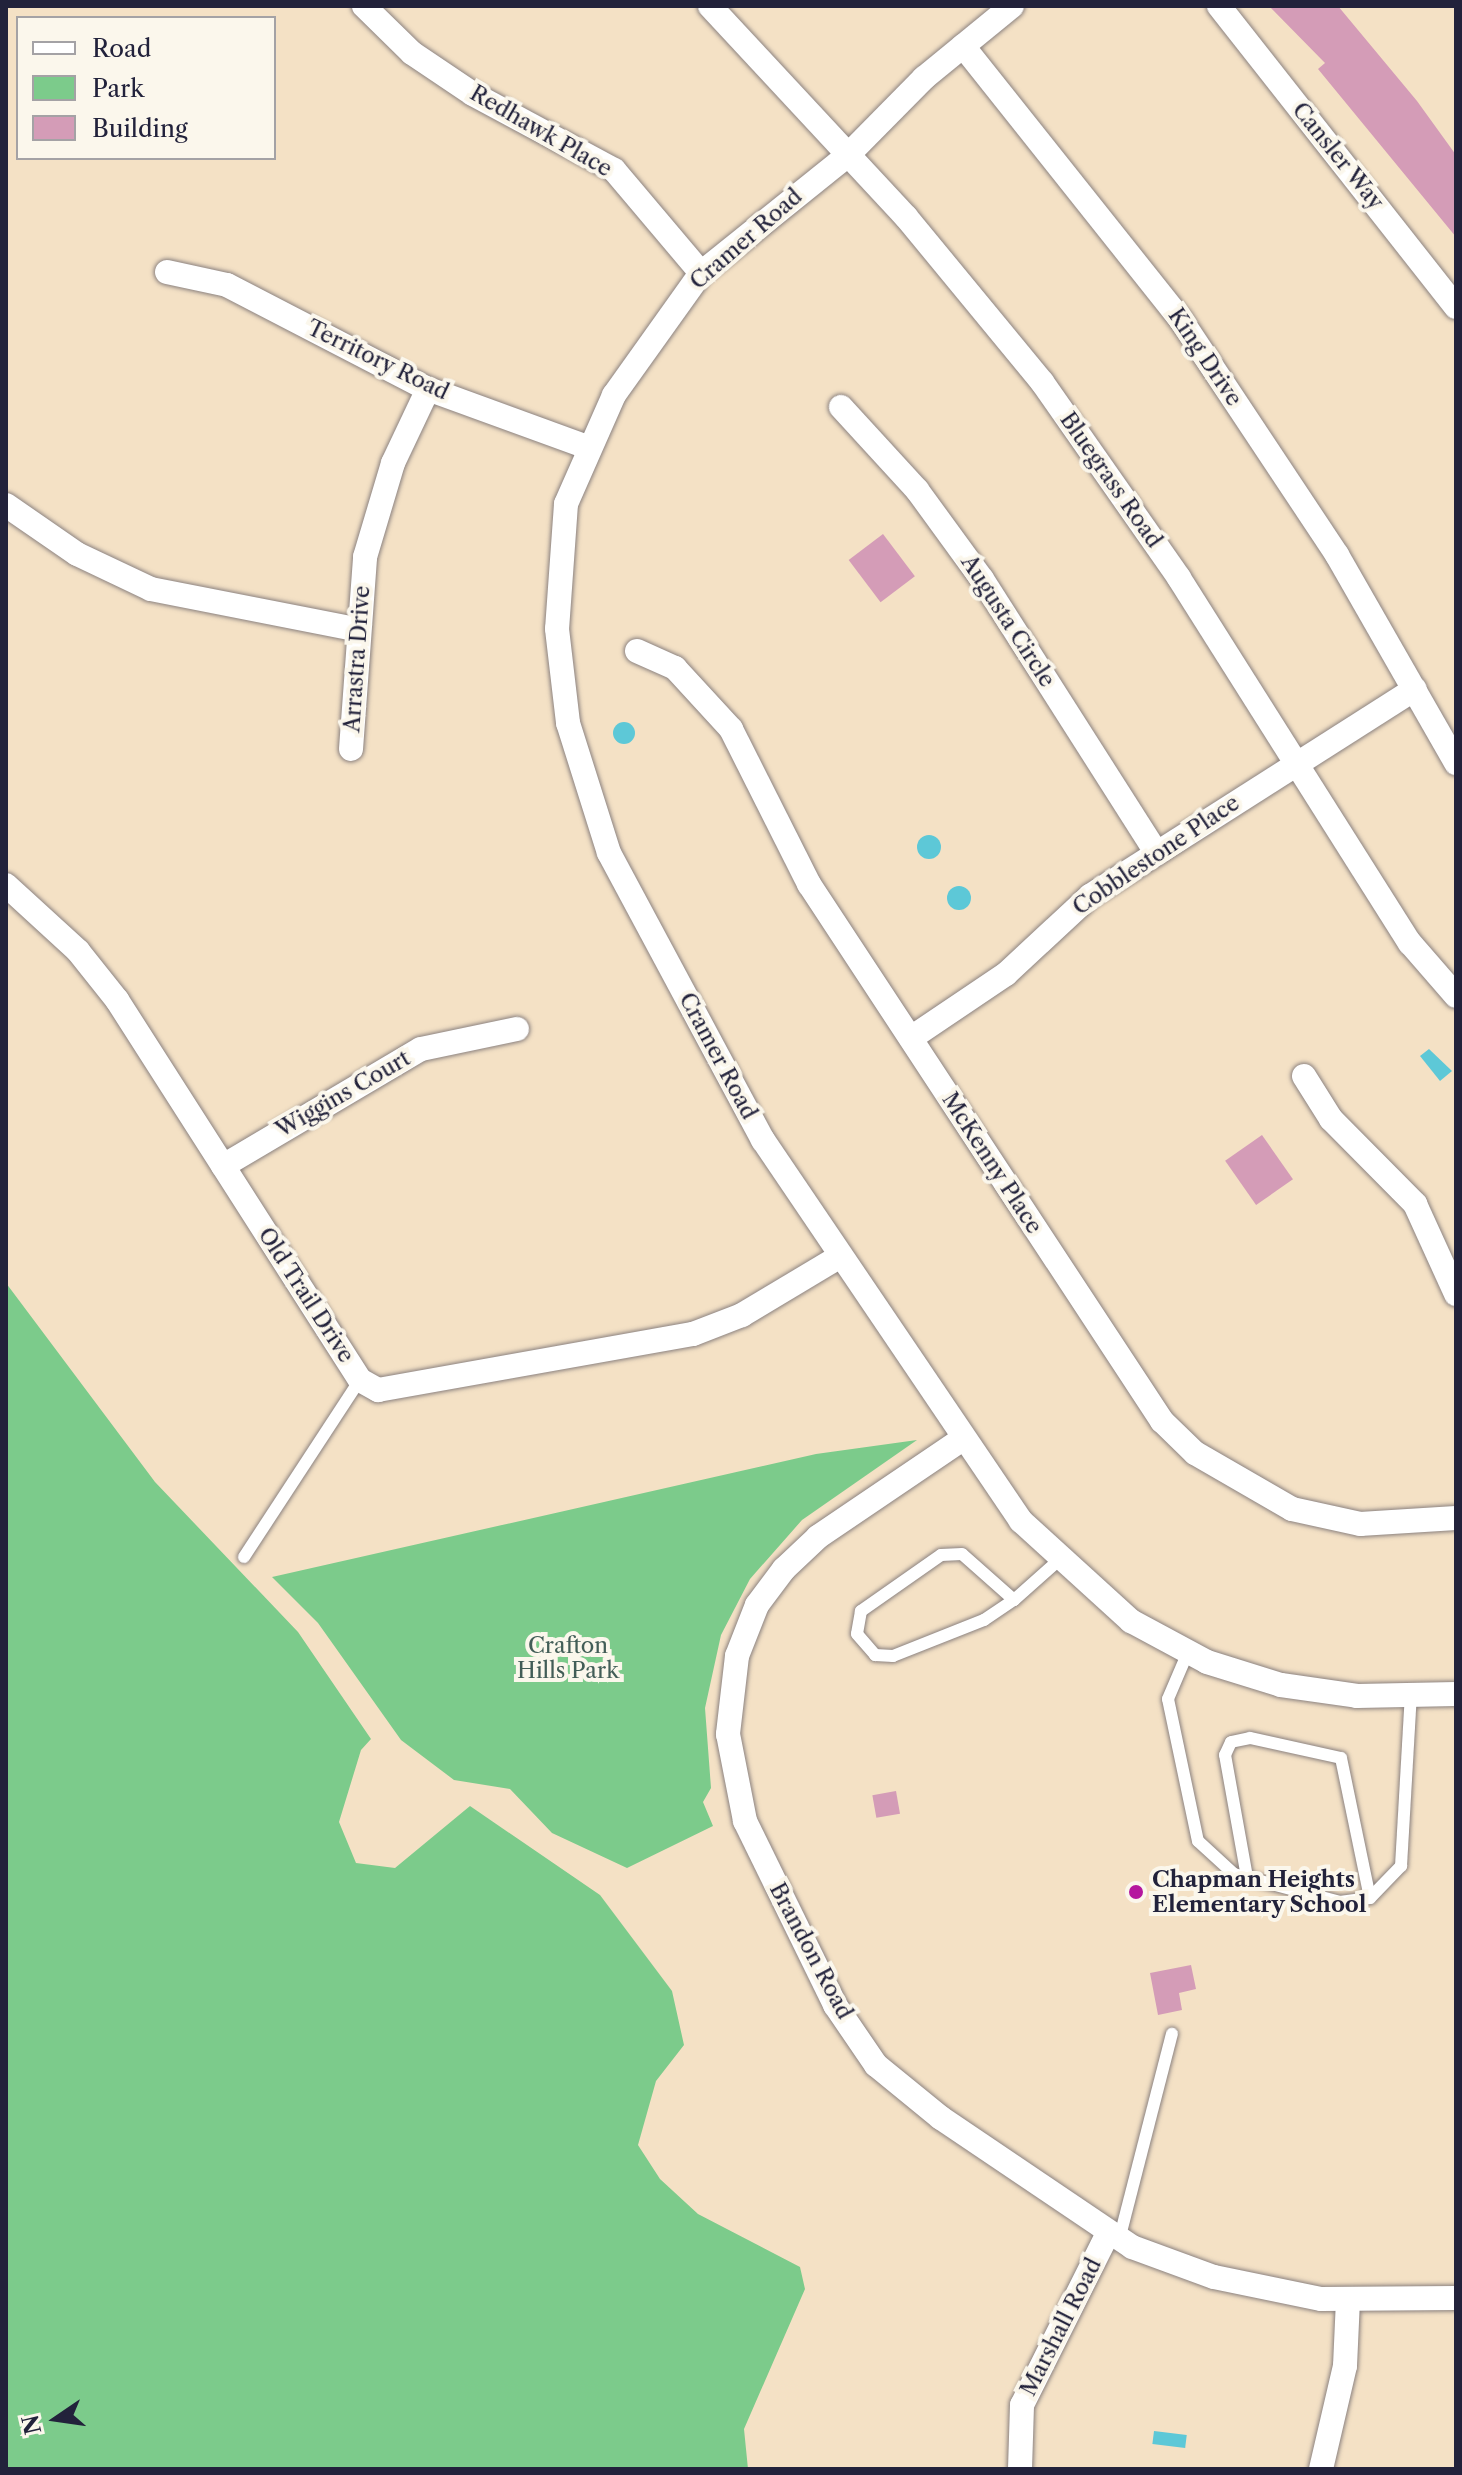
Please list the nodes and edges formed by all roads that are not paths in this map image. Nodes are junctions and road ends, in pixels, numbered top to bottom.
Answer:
1 (364, 6) edge
2 (710, 6) edge
3 (1012, 6) edge
4 (1219, 6) edge
5 (963, 46) junction
6 (848, 155) junction
7 (167, 272) dead end
8 (701, 273) junction
9 (1456, 307) edge
10 (428, 389) junction
11 (841, 407) dead end
12 (590, 448) junction
13 (6, 505) edge
14 (355, 629) junction
15 (637, 651) dead end
16 (1415, 689) junction
17 (351, 749) dead end
18 (1456, 763) edge
19 (1294, 766) junction
20 (1155, 851) junction
21 (6, 885) edge
22 (1456, 996) edge
23 (517, 1029) dead end
24 (911, 1038) junction
25 (1304, 1076) dead end
26 (223, 1166) junction
27 (839, 1257) junction
28 (1456, 1294) edge
29 (360, 1380) junction
30 (961, 1440) junction
31 (1456, 1518) edge
32 (244, 1557) dead end
33 (1058, 1561) junction
34 (1014, 1600) junction
35 (1188, 1652) junction
36 (1456, 1694) edge
37 (1411, 1695) junction
38 (1247, 1877) junction
39 (1370, 1898) junction
40 (1172, 2034) dead end
41 (1113, 2238) junction
42 (1456, 2298) edge
43 (1348, 2300) junction
44 (1020, 2469) edge
45 (1321, 2469) edge

1 - 8 street, Redhawk Place
2 - 6 street, Bluegrass Road
3 - 5 street
4 - 9 street, Cansler Way
5 - 6 street
5 - 16 street, King Drive
6 - 8 street, Cramer Road
6 - 19 street, Bluegrass Road
7 - 10 street, Territory Road
8 - 12 street, Cramer Road
10 - 12 street, Territory Road
10 - 14 street, Arrastra Drive
11 - 20 street, Augusta Circle
12 - 27 street, Cramer Road
13 - 14 street
14 - 17 street, Arrastra Drive
15 - 24 street, McKenny Place
16 - 18 street, King Drive
16 - 19 street, Cobblestone Place
19 - 20 street, Cobblestone Place
19 - 22 street, Bluegrass Road
20 - 24 street, Cobblestone Place
21 - 26 street, Old Trail Drive
23 - 26 street, Wiggins Court
24 - 31 street, McKenny Place
25 - 28 street
26 - 29 street, Old Trail Drive
27 - 29 street, Old Trail Drive
27 - 30 street, Cramer Road
29 - 32 lane
30 - 33 street, Cramer Road
30 - 41 street, Brandon Road
33 - 34 lane
33 - 35 street, Cramer Road
34 - 34 lane
35 - 37 street, Cramer Road
35 - 38 lane
36 - 37 street, Cramer Road
37 - 39 lane
38 - 39 lane
38 - 39 lane
40 - 41 lane
41 - 43 street, Brandon Road
41 - 44 street, Marshall Road
42 - 43 street, Brandon Road
43 - 45 street

